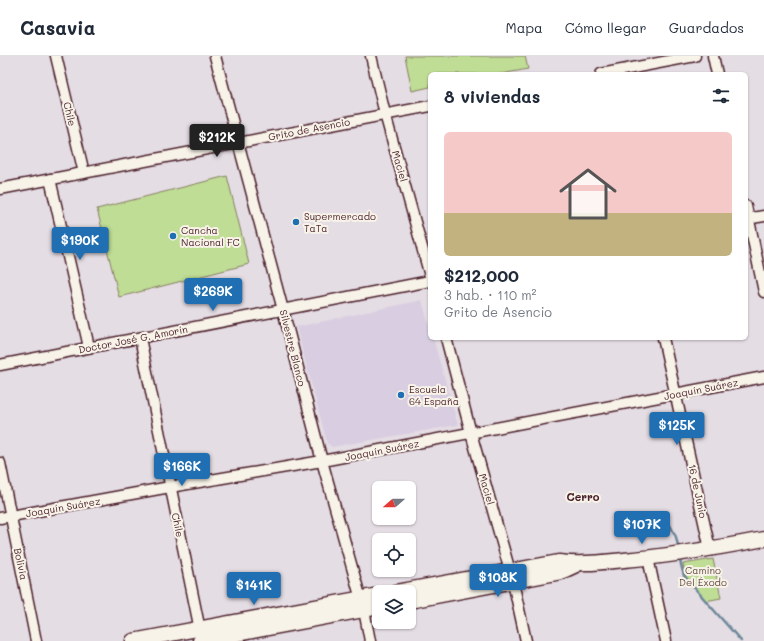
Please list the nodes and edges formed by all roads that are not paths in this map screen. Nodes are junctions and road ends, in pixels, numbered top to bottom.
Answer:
1 (56, 56) edge
2 (214, 56) edge
3 (371, 56) edge
4 (695, 56) edge
5 (713, 56) edge
6 (611, 72) edge
7 (717, 72) edge
8 (428, 106) edge
9 (385, 114) junction
10 (238, 143) junction
11 (84, 173) junction
12 (50, 179) junction
13 (0, 189) edge
14 (764, 216) edge
15 (748, 219) edge
16 (748, 223) edge
17 (428, 269) edge
18 (428, 281) edge
19 (764, 292) edge
20 (283, 310) junction
21 (140, 338) junction
22 (447, 340) edge
23 (664, 340) edge
24 (89, 347) junction
25 (0, 365) edge
26 (764, 377) edge
27 (676, 393) junction
28 (471, 433) junction
29 (322, 461) junction
30 (0, 463) edge
31 (170, 487) junction
32 (11, 516) junction
33 (0, 518) edge
34 (764, 539) edge
35 (710, 549) junction
36 (648, 558) junction
37 (512, 576) junction
38 (416, 589) edge
39 (372, 599) edge
40 (416, 600) edge
41 (362, 604) junction
42 (372, 606) edge
43 (201, 638) edge
44 (36, 641) edge
45 (133, 641) edge
46 (370, 641) edge
47 (526, 641) edge
48 (666, 641) edge

1 - 11 street, Chile
2 - 10 street, Silvestre Blanco
3 - 9 street, Maciel
4 - 6 street
5 - 7 street
8 - 9 street, Grito de Asencio
9 - 10 street, Grito de Asencio
9 - 17 street, Maciel
10 - 11 street, Grito de Asencio
10 - 20 street, Silvestre Blanco
11 - 12 street, Grito de Asencio
12 - 13 street, Grito de Asencio
12 - 24 street
14 - 15 street
16 - 19 street
18 - 20 street, Doctor José G. Amorín
20 - 21 street, Doctor José G. Amorín
20 - 29 street, Silvestre Blanco
21 - 24 street, Doctor José G. Amorín
21 - 31 street, Chile
22 - 28 street, Maciel
23 - 27 street, 16 de Junio
24 - 25 street, Doctor José G. Amorín
26 - 27 street, Joaquín Suárez
27 - 28 street, Joaquín Suárez
27 - 35 street, 16 de Junio
28 - 29 street, Joaquín Suárez
28 - 37 street, Maciel
29 - 31 street, Joaquín Suárez
29 - 41 street, Silvestre Blanco
30 - 32 street, Bolivia
31 - 32 street, Joaquín Suárez
31 - 43 street, Chile
32 - 33 street, Joaquín Suárez
32 - 44 street, Bolivia
34 - 35 street
35 - 36 street
36 - 37 street
36 - 48 street
37 - 38 street
37 - 40 street
37 - 47 street, Maciel
39 - 41 street
41 - 42 street
41 - 43 street
41 - 46 street, Silvestre Blanco
43 - 45 street

